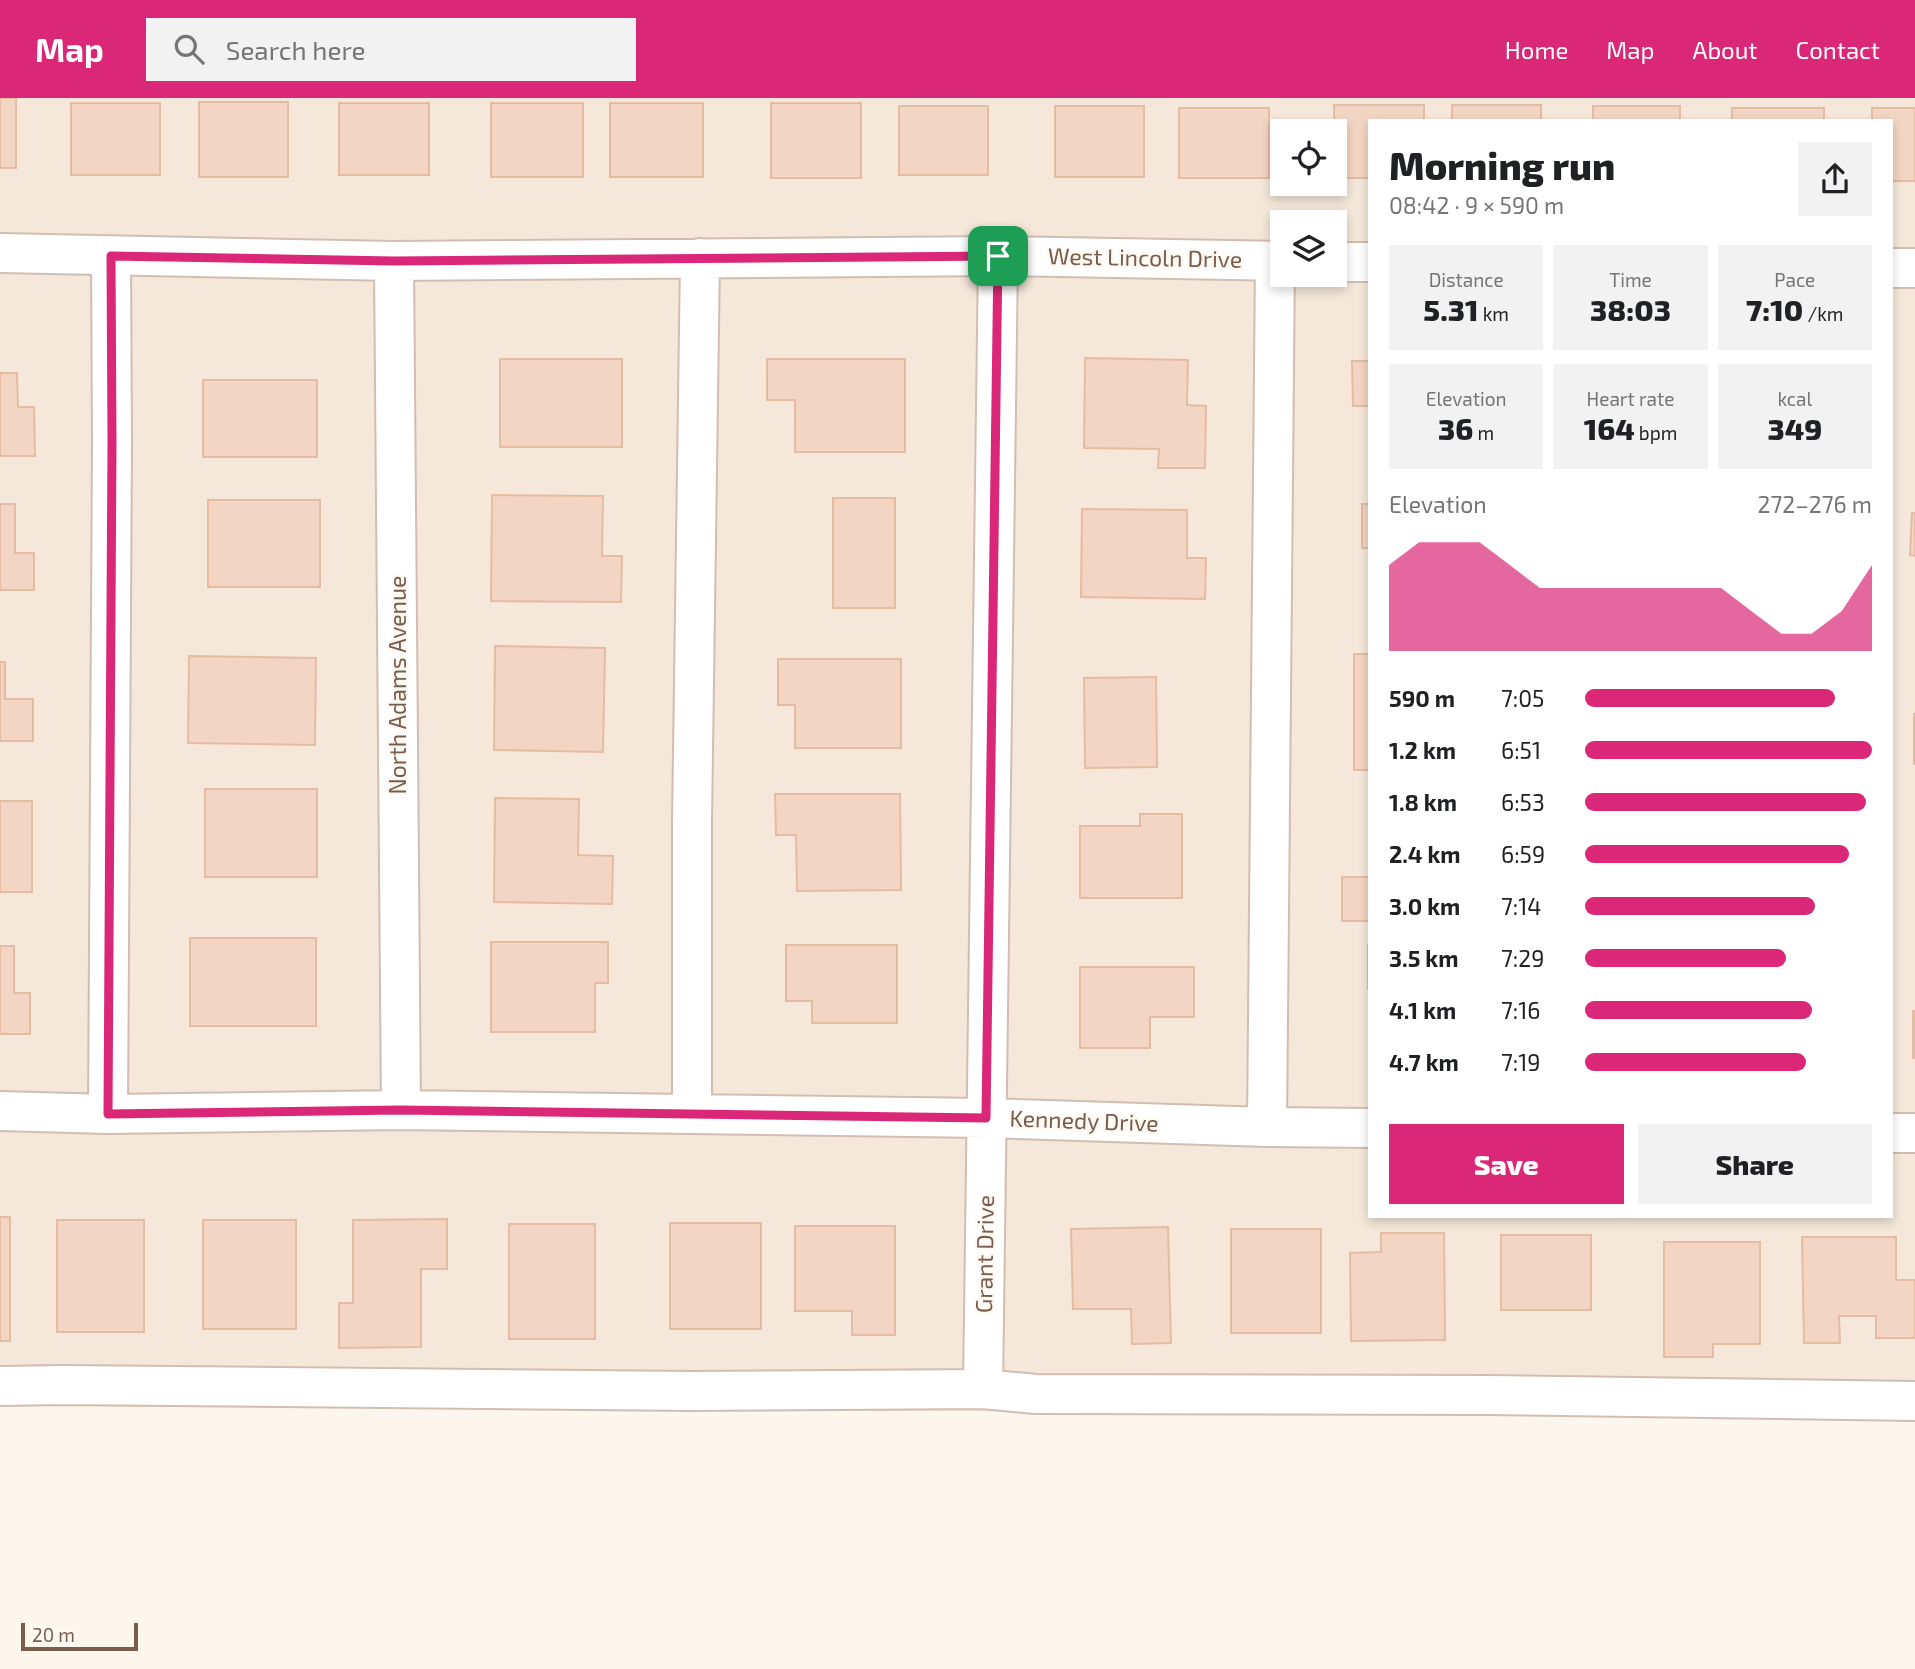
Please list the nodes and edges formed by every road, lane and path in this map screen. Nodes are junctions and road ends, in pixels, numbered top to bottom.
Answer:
1 (0, 253) edge
2 (111, 256) junction
3 (998, 256) junction
4 (700, 258) junction
5 (394, 261) junction
6 (1270, 261) edge
7 (1347, 262) edge
8 (1368, 262) edge
9 (1893, 268) edge
10 (1915, 268) edge
11 (1279, 287) edge
12 (401, 1110) junction
13 (0, 1111) edge
14 (108, 1114) junction
15 (692, 1114) junction
16 (986, 1118) junction
17 (1267, 1127) junction
18 (1368, 1128) edge
19 (1893, 1133) edge
20 (1915, 1133) edge
21 (0, 1386) edge
22 (983, 1389) junction
23 (1915, 1401) edge

1 - 2 street, West Lincoln Drive
2 - 5 street, West Lincoln Drive
2 - 14 street
3 - 4 street, West Lincoln Drive
3 - 6 street, West Lincoln Drive
3 - 16 street, Grant Drive
4 - 5 street, West Lincoln Drive
4 - 15 street
5 - 12 street, North Adams Avenue
7 - 8 street
9 - 10 street
11 - 17 street
12 - 14 street, Kennedy Drive
12 - 15 street, Kennedy Drive
13 - 14 street, Kennedy Drive
15 - 16 street, Kennedy Drive
16 - 17 street, Kennedy Drive
16 - 22 street, Grant Drive
17 - 18 street, Kennedy Drive
19 - 20 street
21 - 22 street
22 - 23 street

